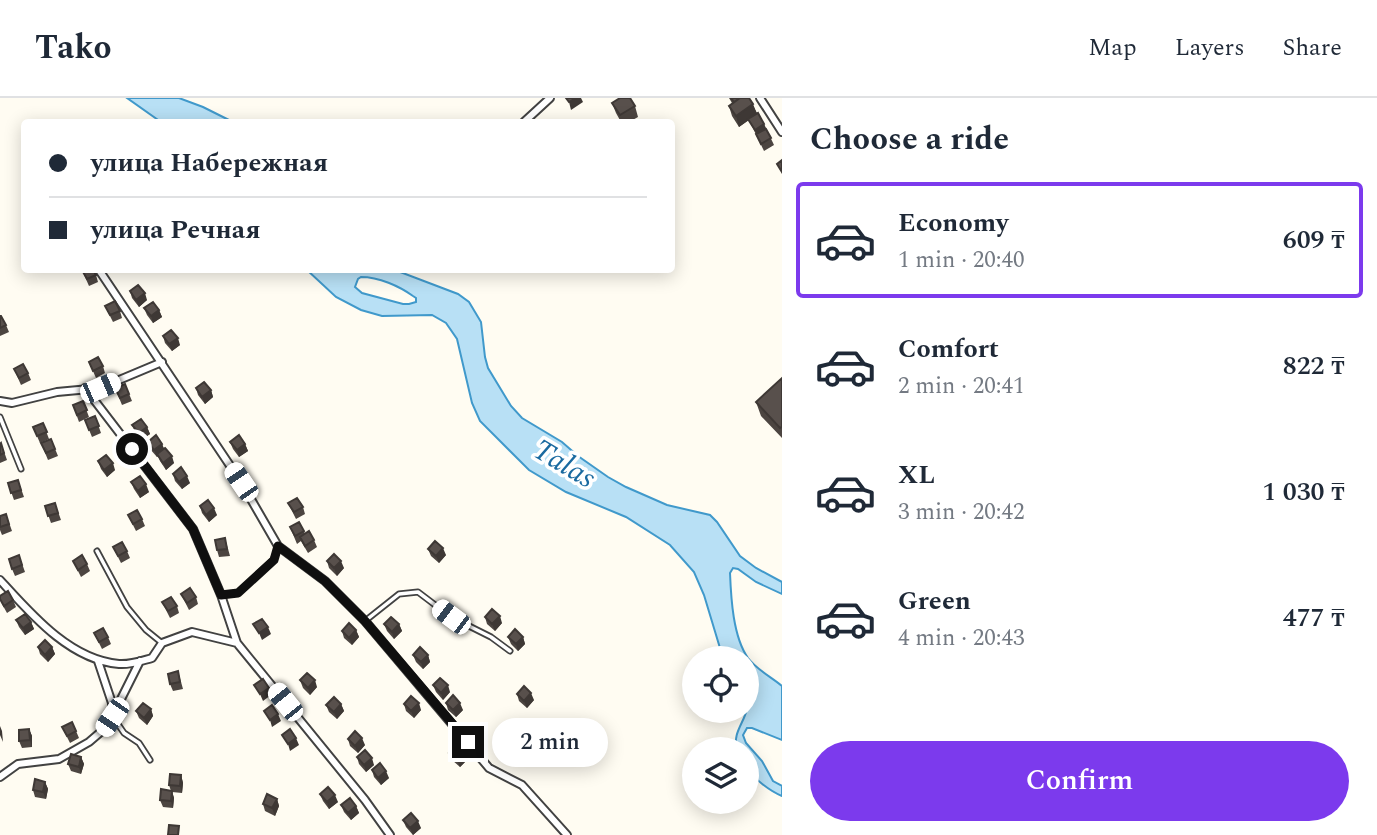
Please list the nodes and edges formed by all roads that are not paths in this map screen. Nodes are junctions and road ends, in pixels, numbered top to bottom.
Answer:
1 (550, 98) edge
2 (760, 98) edge
3 (527, 119) edge
4 (782, 132) edge
5 (101, 273) edge
6 (162, 362) junction
7 (85, 388) junction
8 (0, 401) edge
9 (0, 417) edge
10 (21, 469) dead end
11 (278, 546) junction
12 (97, 551) dead end
13 (0, 581) edge
14 (221, 595) junction
15 (365, 621) junction
16 (237, 642) junction
17 (162, 643) junction
18 (510, 651) dead end
19 (98, 661) junction
20 (140, 661) junction
21 (112, 717) junction
22 (150, 760) dead end
23 (0, 777) edge
24 (390, 835) edge
25 (567, 835) edge

1 - 3 street
2 - 4 street
5 - 6 street
6 - 7 street
6 - 11 street
7 - 8 street
7 - 14 street
9 - 10 lane
11 - 14 lane
11 - 15 street
12 - 17 lane
13 - 19 street
14 - 16 street
15 - 18 lane
15 - 25 street
16 - 17 street
16 - 24 street
17 - 20 street
19 - 20 street
19 - 21 street
20 - 21 street
21 - 22 lane
21 - 23 street

